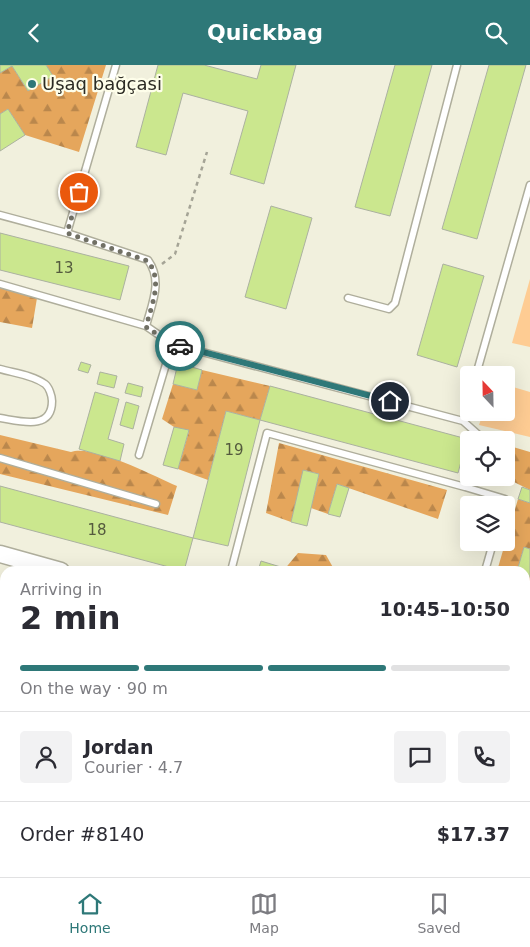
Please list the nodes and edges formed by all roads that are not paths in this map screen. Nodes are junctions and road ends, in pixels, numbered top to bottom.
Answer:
1 (116, 65) edge
2 (457, 65) edge
3 (530, 185) edge
4 (0, 215) edge
5 (67, 233) junction
6 (0, 285) edge
7 (348, 298) dead end
8 (146, 327) junction
9 (172, 344) junction
10 (479, 366) edge
11 (0, 369) edge
12 (0, 417) edge
13 (460, 420) edge
14 (463, 421) edge
15 (474, 431) edge
16 (139, 455) dead end
17 (0, 458) edge
18 (465, 487) joint
19 (495, 496) edge
20 (156, 504) dead end
21 (491, 551) edge
22 (0, 554) edge
23 (43, 566) edge
24 (231, 566) edge
25 (487, 566) edge

1 - 5 lane
2 - 7 lane
3 - 10 lane
4 - 5 lane
5 - 8 lane
6 - 8 lane
8 - 9 lane
9 - 13 lane
9 - 16 lane
11 - 12 lane
14 - 15 lane
17 - 20 lane
18 - 19 lane
18 - 24 lane
21 - 25 lane
22 - 23 street

